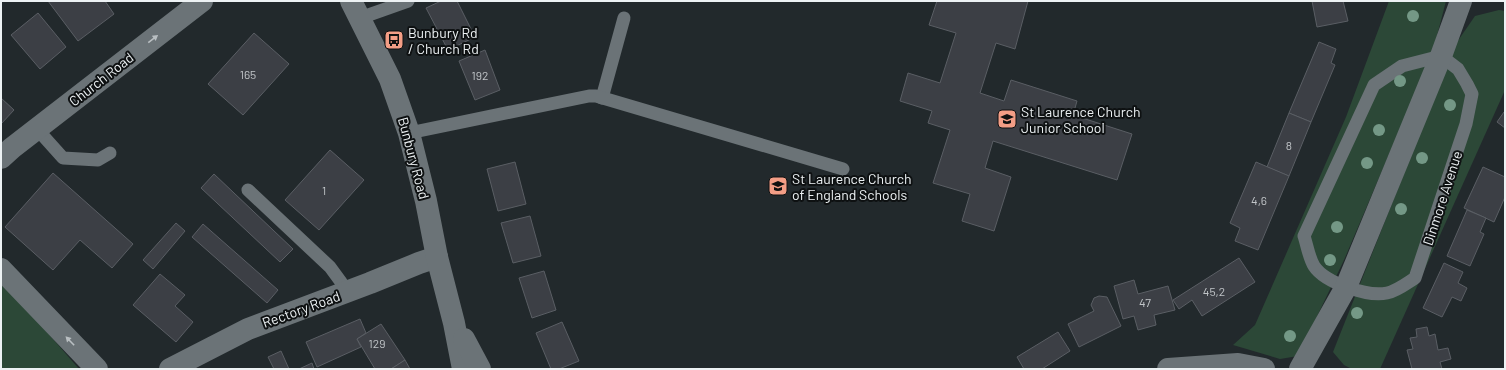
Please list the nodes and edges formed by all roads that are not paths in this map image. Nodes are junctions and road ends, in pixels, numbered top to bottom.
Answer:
1 (202, 1) edge
2 (408, 1) edge
3 (1461, 1) edge
4 (356, 10) edge
5 (624, 18) dead end
6 (1441, 56) junction
7 (602, 98) junction
8 (37, 128) junction
9 (409, 133) junction
10 (110, 153) dead end
11 (1, 158) edge
12 (843, 169) dead end
13 (248, 190) dead end
14 (437, 257) junction
15 (1, 269) edge
16 (1346, 287) junction
17 (345, 292) junction
18 (454, 323) junction
19 (97, 369) edge
20 (170, 369) edge
21 (463, 369) edge
22 (480, 369) edge
23 (1168, 369) edge
24 (1264, 369) edge
25 (1300, 369) edge

8 -> 1 street, Church Road
2 - 4 lane
3 - 6 street
4 - 9 street, Bunbury Road
5 - 7 lane
6 - 16 street
6 - 16 lane, Dinmore Avenue
6 - 16 lane, Dinmore Avenue
7 - 9 lane
7 - 12 lane
8 - 10 lane
8 - 11 street, Church Road
9 - 14 street, Bunbury Road
13 - 17 lane
14 - 17 street, Rectory Road
14 - 18 street, Bunbury Road
19 -> 15 street
16 - 25 street
17 - 20 street, Rectory Road
18 - 21 street, Bunbury Road
18 - 22 street, Bunbury Road
23 - 24 street

